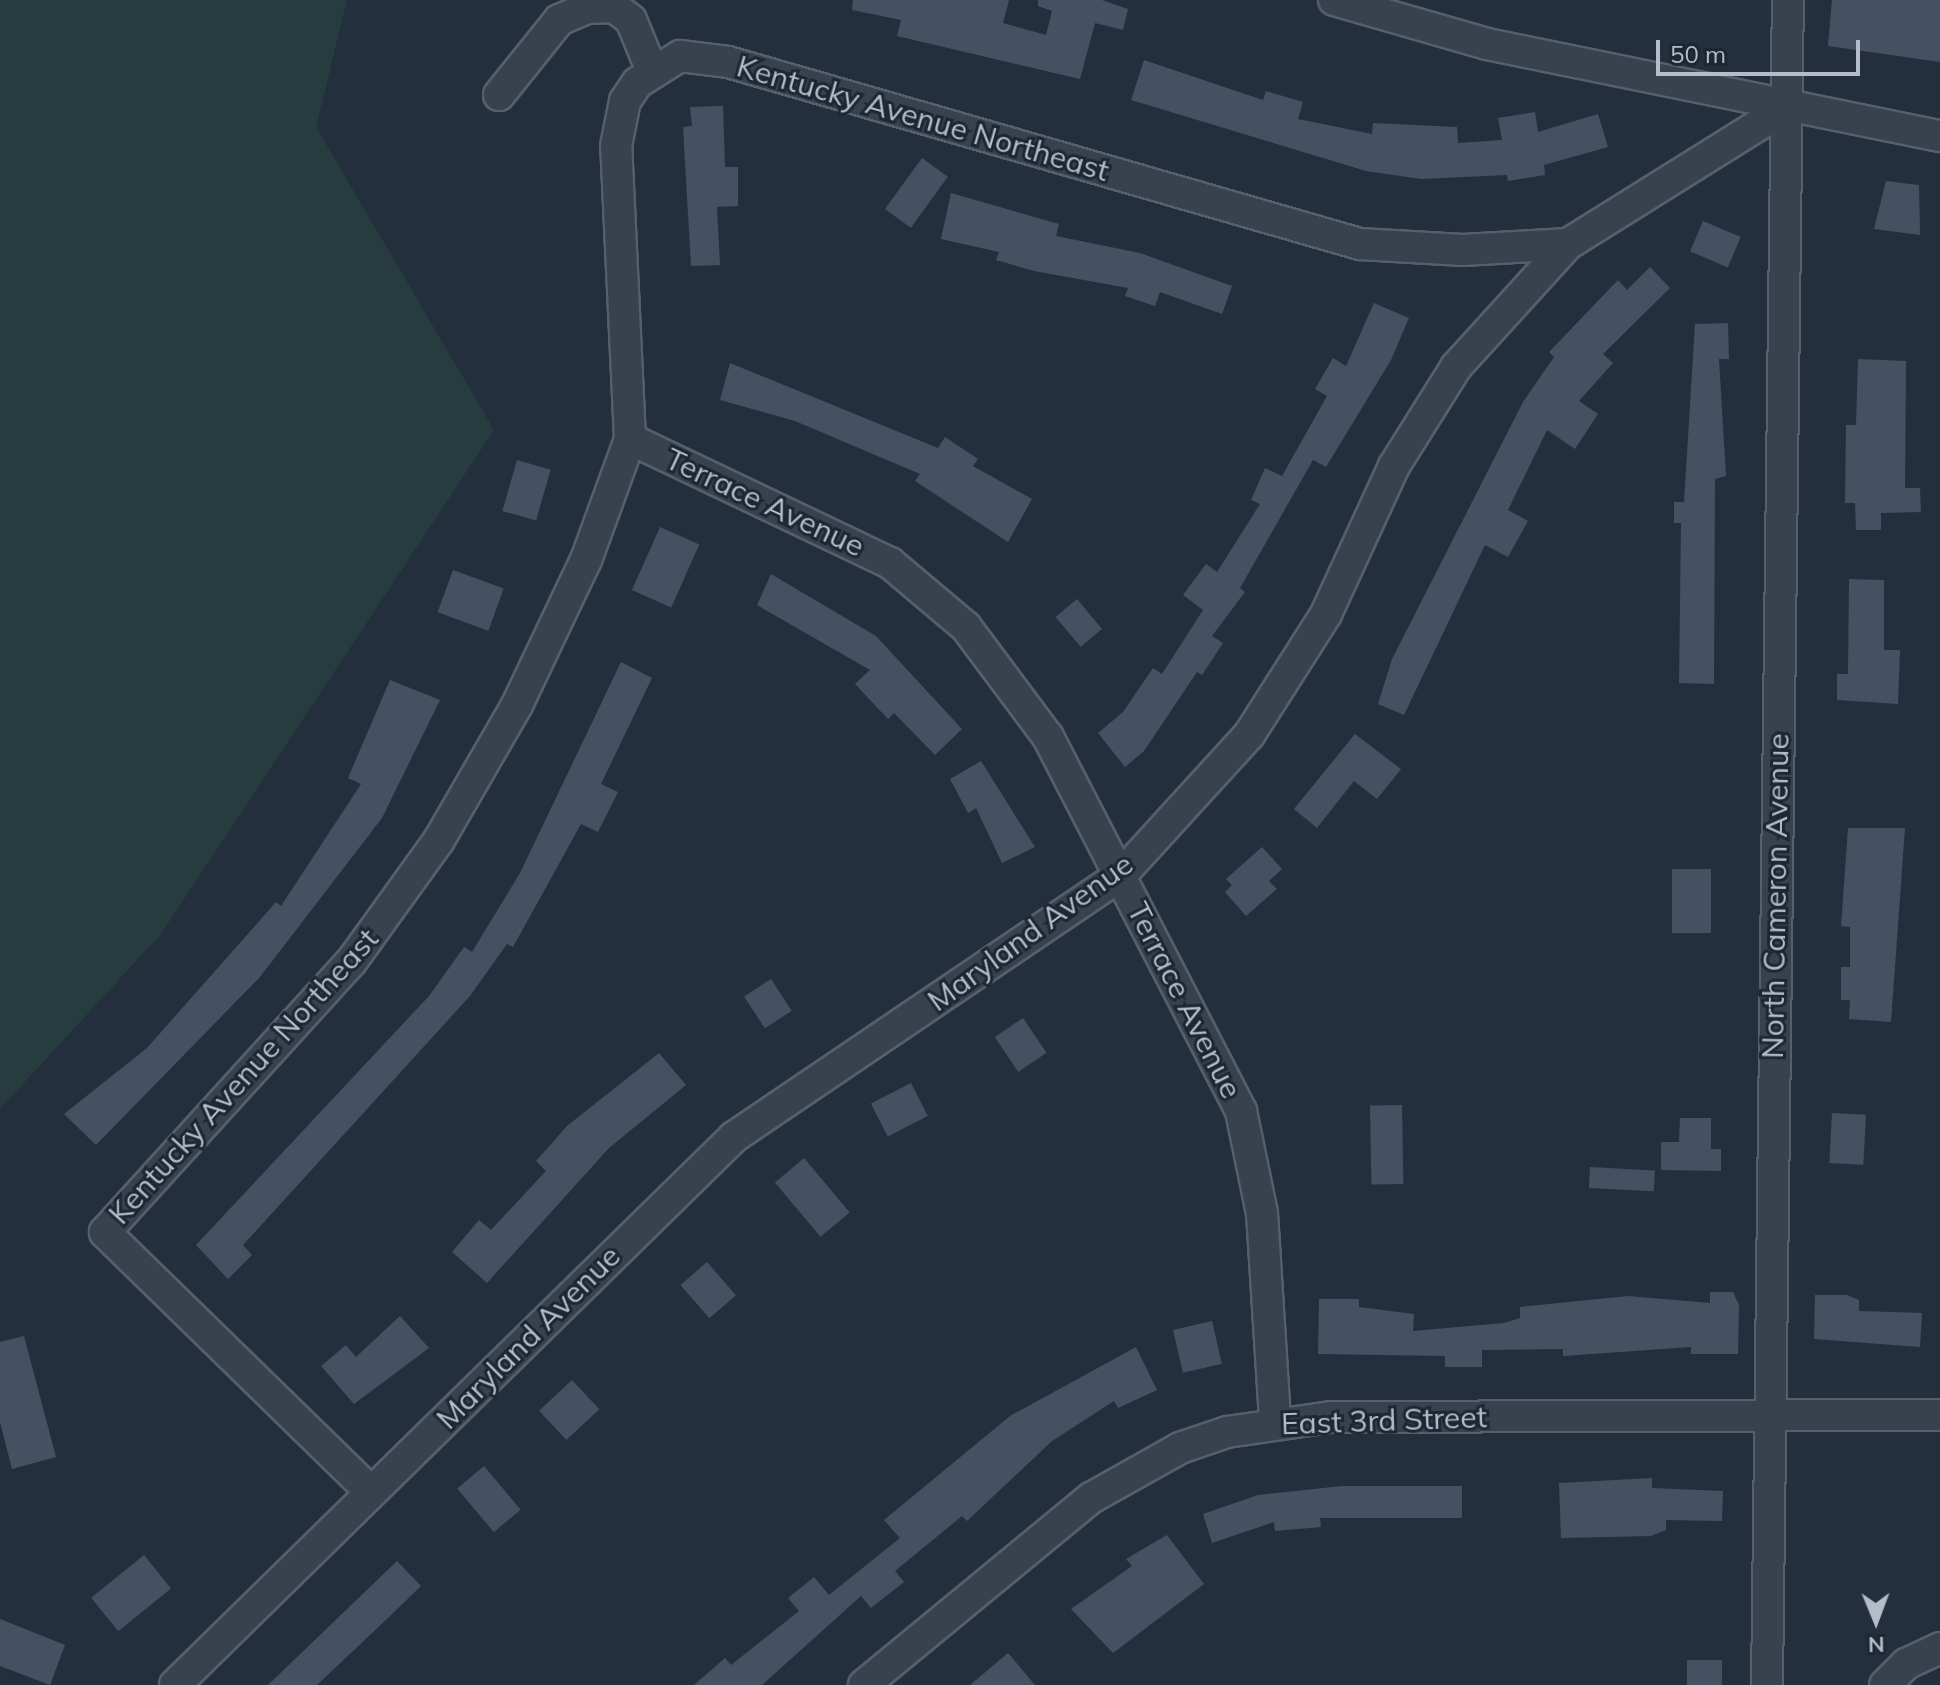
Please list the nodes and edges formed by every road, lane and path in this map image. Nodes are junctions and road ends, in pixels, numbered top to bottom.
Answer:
1 (1334, 0) edge
2 (1788, 0) edge
3 (652, 71) junction
4 (499, 95) dead end
5 (1786, 108) junction
6 (1940, 136) edge
7 (1568, 244) junction
8 (630, 439) junction
9 (1121, 875) junction
10 (1940, 1415) edge
11 (1767, 1416) junction
12 (1275, 1422) junction
13 (371, 1492) junction
14 (1940, 1648) edge
15 (175, 1685) edge
16 (864, 1685) edge
17 (1767, 1685) edge
18 (1885, 1685) edge

1 - 5 street
2 - 5 street, North Cameron Avenue
3 - 4 street
3 - 7 street, Kentucky Avenue Northeast
3 - 8 street, Kentucky Avenue Northeast
5 - 6 street
5 - 7 street, Maryland Avenue
5 - 11 street, North Cameron Avenue
7 - 9 street, Maryland Avenue
8 - 9 street, Terrace Avenue
8 - 13 street, Kentucky Avenue Northeast
9 - 12 street, Terrace Avenue
9 - 13 street, Maryland Avenue
10 - 11 street, East 3rd Street
11 - 12 street, East 3rd Street
11 - 17 street, North Cameron Avenue
12 - 16 street, East 3rd Street
13 - 15 street, Maryland Avenue
14 - 18 street

